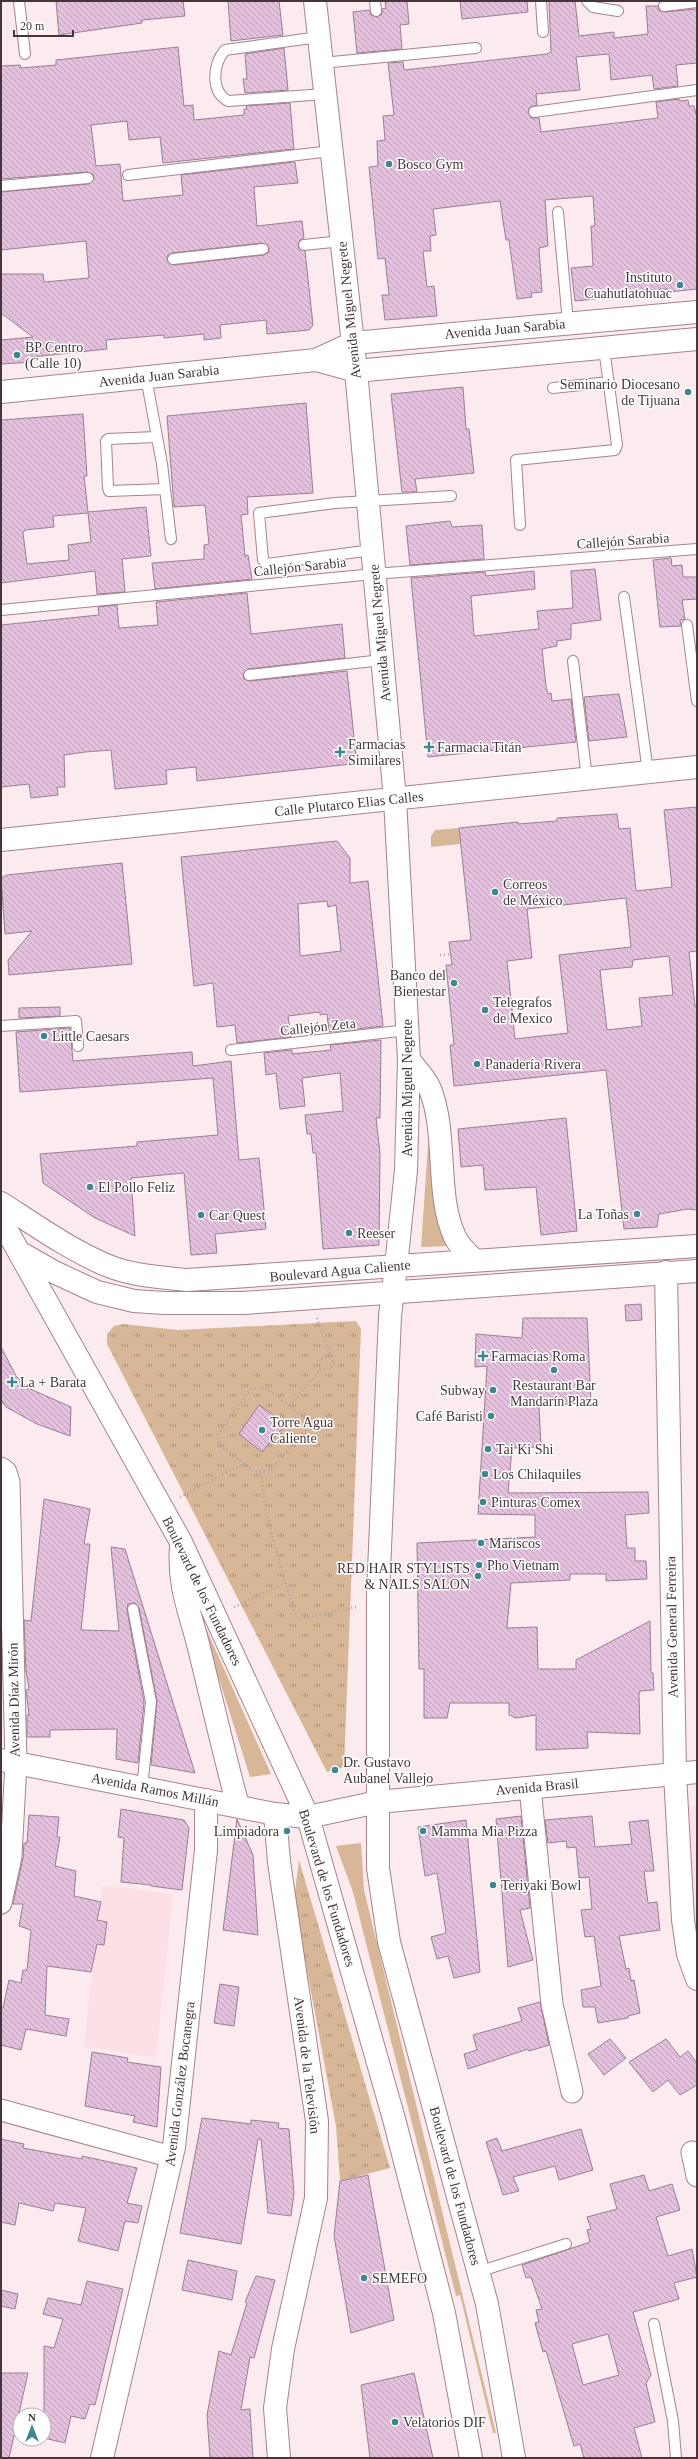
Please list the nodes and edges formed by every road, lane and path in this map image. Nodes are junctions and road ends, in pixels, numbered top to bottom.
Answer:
1 (19, 1) edge
2 (315, 1) edge
3 (541, 1) edge
4 (587, 1) edge
5 (697, 2) edge
6 (664, 6) dead end
7 (618, 11) dead end
8 (543, 32) dead end
9 (319, 37) junction
10 (476, 48) dead end
11 (25, 54) dead end
12 (322, 62) junction
13 (697, 90) edge
14 (325, 94) junction
15 (534, 112) dead end
16 (332, 151) junction
17 (128, 175) dead end
18 (88, 178) dead end
19 (1, 186) edge
20 (558, 212) dead end
21 (342, 241) junction
22 (304, 244) dead end
23 (263, 249) dead end
24 (173, 259) dead end
25 (697, 312) edge
26 (568, 323) junction
27 (697, 339) edge
28 (353, 342) junction
29 (604, 348) junction
30 (316, 360) junction
31 (356, 371) junction
32 (146, 377) junction
33 (608, 382) junction
34 (553, 388) dead end
35 (1, 392) edge
36 (156, 437) junction
37 (165, 490) junction
38 (451, 496) dead end
39 (368, 501) junction
40 (520, 525) dead end
41 (171, 539) dead end
42 (697, 549) edge
43 (372, 550) junction
44 (374, 574) junction
45 (624, 597) dead end
46 (1, 610) edge
47 (687, 625) dead end
48 (382, 660) junction
49 (572, 661) dead end
50 (249, 675) dead end
51 (697, 701) edge
52 (697, 767) edge
53 (648, 772) junction
54 (587, 778) junction
55 (395, 799) junction
56 (1, 840) edge
57 (451, 954) dead end
58 (440, 955) dead end
59 (1, 1026) edge
60 (408, 1030) junction
61 (78, 1046) dead end
62 (231, 1050) dead end
63 (409, 1060) junction
64 (1, 1202) edge
65 (1, 1220) edge
66 (1, 1237) edge
67 (697, 1246) edge
68 (20, 1252) junction
69 (474, 1260) junction
70 (396, 1266) junction
71 (697, 1271) edge
72 (666, 1272) junction
73 (392, 1293) junction
74 (316, 1317) dead end
75 (331, 1355) junction
76 (320, 1371) junction
77 (289, 1406) junction
78 (243, 1463) junction
79 (4, 1470) edge
80 (261, 1472) junction
81 (178, 1498) dead end
82 (181, 1542) junction
83 (285, 1583) junction
84 (356, 1607) dead end
85 (234, 1608) dead end
86 (133, 1609) dead end
87 (8, 1762) edge
88 (697, 1772) edge
89 (675, 1774) junction
90 (142, 1788) junction
91 (530, 1788) junction
92 (206, 1800) junction
93 (378, 1802) junction
94 (238, 1806) junction
95 (275, 1814) junction
96 (308, 1817) junction
97 (1, 1903) edge
98 (697, 1979) edge
99 (572, 2092) dead end
100 (1, 2110) edge
101 (692, 2152) dead end
102 (172, 2157) junction
103 (697, 2176) edge
104 (566, 2244) dead end
105 (478, 2272) junction
106 (654, 2324) dead end
107 (102, 2458) edge
108 (278, 2458) edge
109 (470, 2458) edge
110 (514, 2458) edge
111 (676, 2458) edge

1 - 11 lane
2 - 9 main road, Avenida Miguel Negrete
3 - 8 lane
4 - 7 lane
5 - 6 lane
9 - 12 main road, Avenida Miguel Negrete
9 - 14 lane
10 - 12 lane
12 - 14 main road, Avenida Miguel Negrete
13 - 15 lane
14 - 16 main road, Avenida Miguel Negrete
16 - 17 lane
16 - 21 main road, Avenida Miguel Negrete
18 - 19 lane
20 - 26 lane
21 - 22 lane
21 - 28 main road, Avenida Miguel Negrete
23 - 24 lane
25 - 26 main road, Avenida Juan Sarabia
26 - 28 main road, Avenida Juan Sarabia
27 - 29 main road, Avenida Juan Sarabia
28 - 30 main road, Avenida Juan Sarabia
28 - 31 main road, Avenida Miguel Negrete
29 - 31 main road, Avenida Juan Sarabia
29 - 33 lane
30 - 31 main road, Avenida Juan Sarabia
30 - 32 main road, Avenida Juan Sarabia
31 - 39 main road, Avenida Miguel Negrete
32 - 35 main road, Avenida Juan Sarabia
32 - 36 lane
33 - 34 lane
33 - 40 lane
36 - 37 lane
36 - 37 lane
37 - 41 lane
38 - 39 lane
39 - 43 main road, Avenida Miguel Negrete
39 - 43 lane
42 - 44 lane, Callejón Sarabia
43 - 44 main road, Avenida Miguel Negrete
44 - 46 lane, Callejón Sarabia
44 - 48 main road, Avenida Miguel Negrete
45 - 53 lane
47 - 51 lane
48 - 50 lane
48 - 55 main road, Avenida Miguel Negrete
49 - 54 lane
52 - 53 main road, Calle Plutarco Elias Calles
53 - 54 main road, Calle Plutarco Elias Calles
54 - 55 main road, Calle Plutarco Elias Calles
55 - 56 main road, Calle Plutarco Elias Calles
55 - 60 main road, Avenida Miguel Negrete
57 - 58 path
59 - 61 lane
60 - 62 lane, Callejón Zeta
60 - 63 main road, Avenida Miguel Negrete
63 - 69 main road
63 - 70 main road, Avenida Miguel Negrete
64 - 70 main road, Boulevard Agua Caliente
65 - 68 main road, Boulevard de los Fundadores
66 - 68 main road, Boulevard Agua Caliente
67 - 69 main road, Boulevard Agua Caliente
68 - 73 main road, Boulevard Agua Caliente
68 - 82 main road, Boulevard de los Fundadores
69 - 70 main road, Boulevard Agua Caliente
70 - 73 main road, Avenida Miguel Negrete
71 - 72 main road, Boulevard Agua Caliente
72 - 73 main road, Boulevard Agua Caliente
72 - 89 main road, Avenida General Ferreira
73 - 93 main road, Boulevard de los Fundadores
74 - 75 path
75 - 76 path
75 - 76 path
76 - 77 path
77 - 78 path
77 - 80 path
78 - 80 path
78 - 81 path
79 - 87 street, Avenida Díaz Mirón
80 - 83 path
82 - 94 main road
82 - 96 main road, Boulevard de los Fundadores
83 - 84 path
83 - 85 path
86 - 90 lane
87 - 90 main road, Avenida Ramos Millán
87 - 97 street, Avenida Díaz Mirón
88 - 89 main road, Avenida Brasil
89 - 91 main road, Avenida Brasil
89 - 98 main road, Avenida General Ferreira
90 - 92 main road, Avenida Ramos Millán
91 - 93 main road, Avenida Brasil
91 - 99 street
92 - 94 main road, Avenida Ramos Millán
92 - 102 main road, Avenida González Bocanegra
93 - 96 main road, Avenida Brasil
93 - 105 main road, Boulevard de los Fundadores
94 - 95 main road, Avenida Ramos Millán
95 - 96 main road, Avenida Ramos Millán
95 - 108 main road, Avenida de la Televisión
96 - 109 main road, Boulevard de los Fundadores
100 - 102 street
101 - 103 street
102 - 107 main road, Avenida González Bocanegra
104 - 105 lane
105 - 110 main road, Boulevard de los Fundadores
106 - 111 lane

